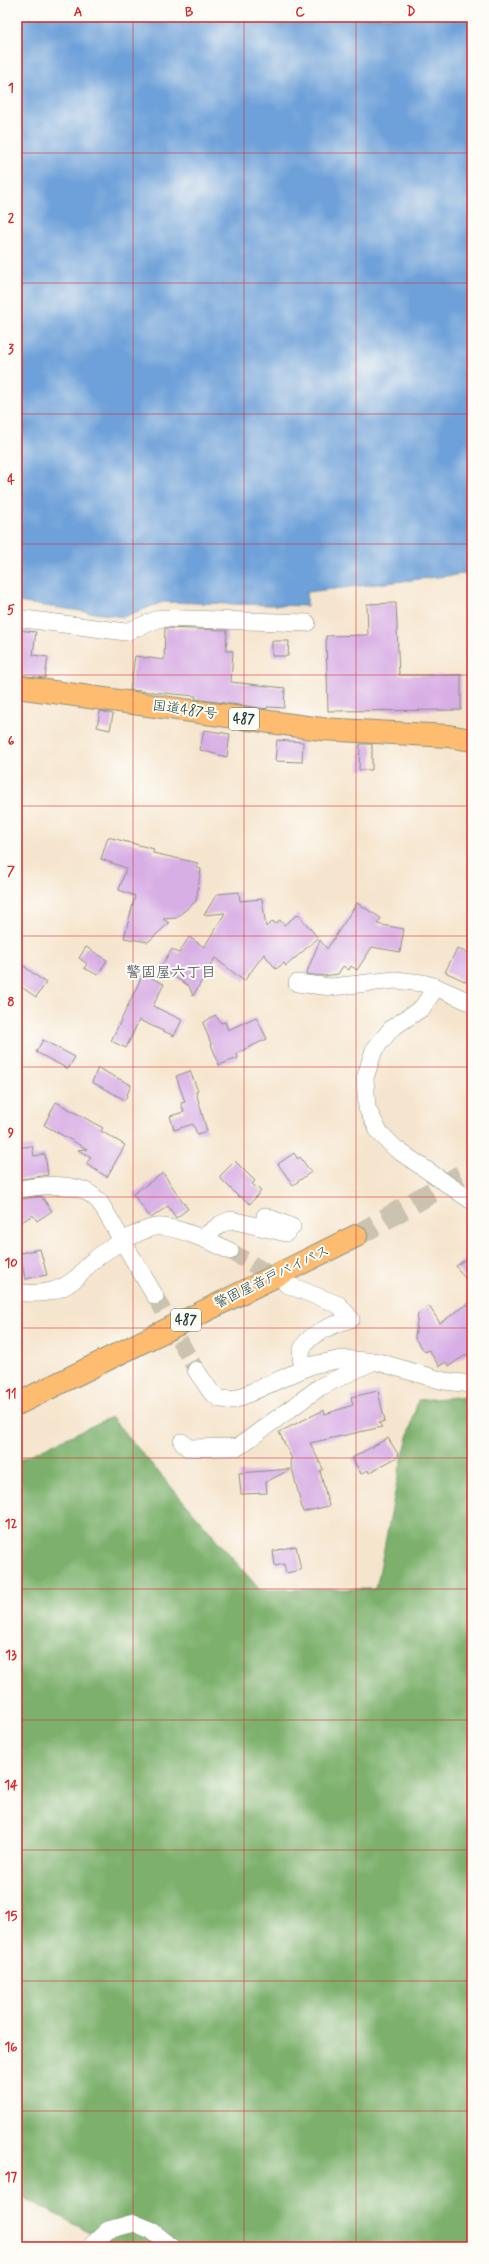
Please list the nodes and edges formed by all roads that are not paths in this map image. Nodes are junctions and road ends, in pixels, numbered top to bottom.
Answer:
1 (17, 618) edge
2 (307, 623) dead end
3 (17, 687) edge
4 (472, 740) edge
5 (297, 983) dead end
6 (436, 986) junction
7 (472, 1003) edge
8 (17, 1190) edge
9 (472, 1201) edge
10 (265, 1216) dead end
11 (356, 1236) tunnel mouth
12 (202, 1238) junction
13 (123, 1241) junction
14 (230, 1250) tunnel mouth
15 (286, 1284) tunnel mouth
16 (17, 1292) edge
17 (155, 1296) tunnel mouth
18 (374, 1361) junction
19 (303, 1368) junction
20 (196, 1370) tunnel mouth
21 (472, 1384) edge
22 (17, 1404) edge
23 (182, 1442) dead end
24 (90, 2247) edge
25 (172, 2247) edge

1 - 2 street
3 - 4 highway, 国道487号 / 487
5 - 6 street
6 - 7 street
6 - 9 street
8 - 13 street
10 - 12 street
11 - 22 highway, 警固屋音戸バイパス / 487
12 - 13 street
12 - 14 street
13 - 16 street
13 - 17 street
15 - 19 street
18 - 19 street
18 - 21 street
18 - 23 street
19 - 20 street
24 - 25 street

